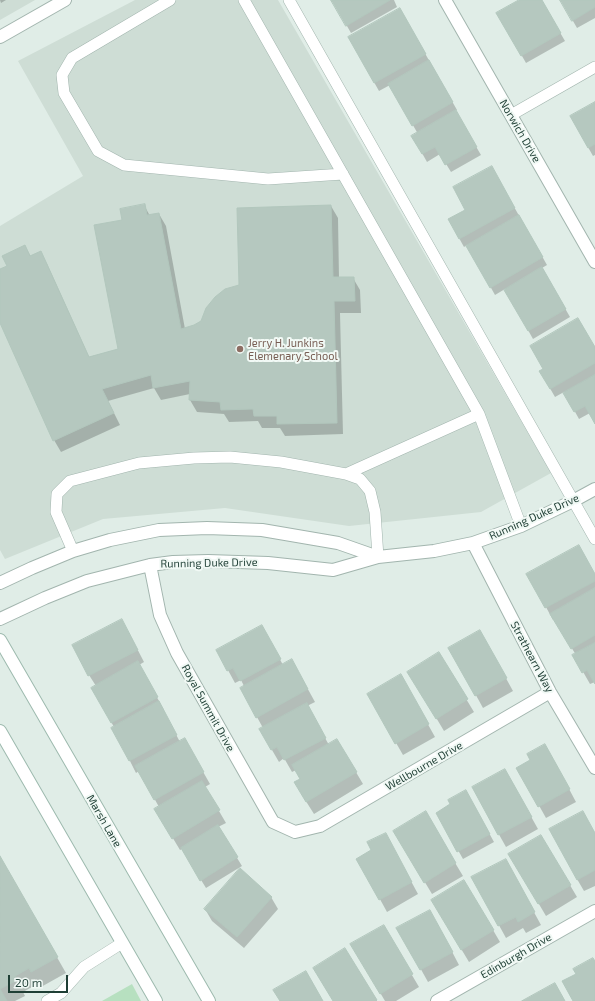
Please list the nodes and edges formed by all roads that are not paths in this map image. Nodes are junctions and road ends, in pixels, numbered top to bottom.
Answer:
1 (65, 0) edge
2 (170, 0) edge
3 (244, 0) edge
4 (289, 0) edge
5 (445, 0) edge
6 (0, 38) edge
7 (595, 67) edge
8 (511, 115) junction
9 (343, 174) junction
10 (595, 262) edge
11 (479, 414) junction
12 (346, 474) junction
13 (595, 489) edge
14 (573, 501) junction
15 (521, 526) junction
16 (595, 539) edge
17 (473, 544) junction
18 (73, 551) junction
19 (378, 557) junction
20 (150, 565) junction
21 (0, 583) edge
22 (0, 619) edge
23 (0, 640) edge
24 (550, 692) junction
25 (0, 731) edge
26 (595, 768) edge
27 (294, 832) joint
28 (595, 911) edge
29 (122, 943) junction
30 (46, 1001) edge
31 (156, 1001) edge
32 (209, 1001) edge
33 (437, 1001) edge

1 - 6 street
2 - 9 lane
3 - 9 lane
4 - 14 lane
5 - 8 street, Norwich Drive
7 - 8 lane
8 - 10 street, Norwich Drive
9 - 11 lane
11 - 12 lane
11 - 15 lane
12 - 18 lane
12 - 19 lane
13 - 14 street, Running Duke Drive
14 - 15 street, Running Duke Drive
14 - 16 lane
15 - 17 street, Running Duke Drive
17 - 19 street, Running Duke Drive
17 - 24 street, Strathearn Way
18 - 19 street, Running Duke Drive
18 - 21 street, Running Duke Drive
19 - 20 street, Running Duke Drive
20 - 22 street, Running Duke Drive
20 - 27 street, Royal Summit Drive
23 - 32 street, Marsh Lane
24 - 26 street, Strathearn Way
24 - 27 street, Wellbourne Drive
25 - 29 street
28 - 33 street, Edinburgh Drive
29 - 30 lane
29 - 31 street

